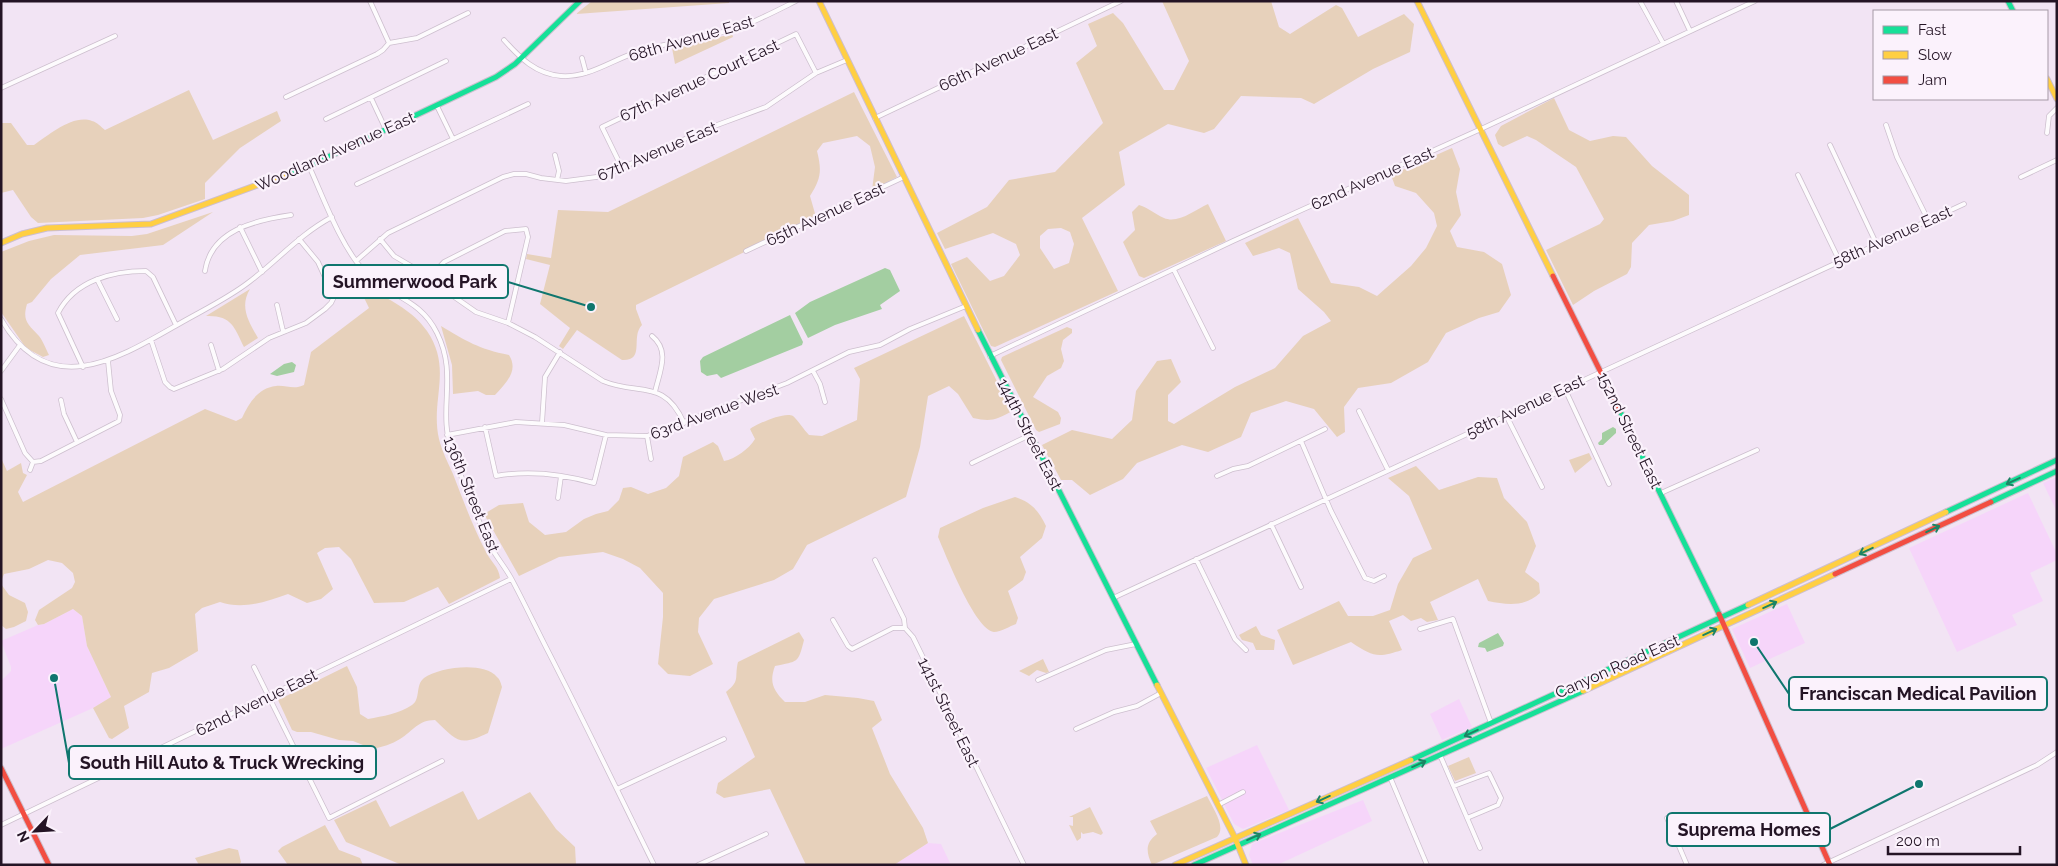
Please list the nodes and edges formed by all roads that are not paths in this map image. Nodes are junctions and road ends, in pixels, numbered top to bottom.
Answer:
1 (370, 1) edge
2 (580, 1) edge
3 (796, 1) edge
4 (819, 1) edge
5 (1121, 1) edge
6 (1417, 1) edge
7 (1640, 1) edge
8 (1676, 1) edge
9 (1754, 1) edge
10 (468, 13) dead end
11 (1690, 31) junction
12 (115, 36) dead end
13 (504, 40) dead end
14 (389, 43) junction
15 (1663, 43) junction
16 (582, 58) dead end
17 (521, 59) junction
18 (847, 60) junction
19 (446, 61) dead end
20 (586, 73) junction
21 (816, 74) junction
22 (2048, 81) edge
23 (1, 88) edge
24 (286, 97) dead end
25 (371, 98) junction
26 (2057, 99) edge
27 (528, 104) dead end
28 (437, 106) junction
29 (2057, 108) edge
30 (875, 118) junction
31 (326, 119) dead end
32 (1886, 125) dead end
33 (1481, 129) junction
34 (386, 130) junction
35 (2047, 133) dead end
36 (453, 139) junction
37 (1830, 145) dead end
38 (555, 155) dead end
39 (2057, 160) edge
40 (309, 166) junction
41 (622, 168) junction
42 (1798, 176) dead end
43 (904, 177) junction
44 (2021, 178) dead end
45 (557, 180) junction
46 (357, 184) dead end
47 (1964, 204) dead end
48 (291, 215) dead end
49 (332, 217) junction
50 (1928, 220) junction
51 (240, 227) junction
52 (299, 239) junction
53 (380, 239) junction
54 (1, 243) edge
55 (1876, 244) junction
56 (746, 252) dead end
57 (1839, 260) junction
58 (356, 261) junction
59 (1174, 270) junction
60 (204, 271) dead end
61 (262, 272) junction
62 (430, 278) junction
63 (97, 279) junction
64 (277, 304) dead end
65 (966, 306) junction
66 (117, 318) dead end
67 (1, 319) edge
68 (508, 323) junction
69 (176, 325) junction
70 (284, 331) junction
71 (652, 336) dead end
72 (151, 340) junction
73 (20, 345) junction
74 (211, 346) dead end
75 (1213, 348) dead end
76 (560, 352) junction
77 (990, 356) junction
78 (108, 361) junction
79 (83, 367) junction
80 (1, 371) edge
81 (219, 371) junction
82 (813, 371) junction
83 (1600, 371) junction
84 (1564, 388) junction
85 (655, 392) junction
86 (1, 399) edge
87 (61, 400) dead end
88 (825, 402) dead end
89 (1359, 411) dead end
90 (1506, 415) junction
91 (542, 423) junction
92 (684, 423) junction
93 (485, 427) junction
94 (1325, 430) dead end
95 (447, 435) junction
96 (606, 435) junction
97 (1030, 435) junction
98 (647, 436) junction
99 (1301, 441) junction
100 (77, 442) junction
101 (1757, 450) dead end
102 (651, 459) dead end
103 (2057, 460) edge
104 (33, 462) junction
105 (972, 463) dead end
106 (30, 470) dead end
107 (1388, 470) junction
108 (2057, 471) edge
109 (561, 476) junction
110 (1217, 476) dead end
111 (1609, 484) dead end
112 (1542, 487) dead end
113 (1661, 493) junction
114 (558, 498) dead end
115 (1327, 498) junction
116 (1271, 524) junction
117 (1196, 559) junction
118 (876, 560) dead end
119 (1384, 576) dead end
120 (511, 579) junction
121 (1302, 588) dead end
122 (1113, 598) junction
123 (1722, 618) junction
124 (833, 620) dead end
125 (1726, 625) junction
126 (905, 628) junction
127 (1420, 629) dead end
128 (1136, 644) junction
129 (1246, 650) dead end
130 (254, 668) dead end
131 (1038, 680) dead end
132 (1161, 693) junction
133 (268, 697) junction
134 (1529, 706) junction
135 (1492, 723) junction
136 (1505, 726) junction
137 (1076, 729) dead end
138 (724, 739) dead end
139 (2057, 752) edge
140 (1440, 755) junction
141 (442, 761) dead end
142 (1, 768) edge
143 (1390, 777) junction
144 (1454, 786) junction
145 (617, 789) junction
146 (1243, 792) dead end
147 (1218, 805) junction
148 (24, 814) junction
149 (1467, 818) junction
150 (1667, 818) dead end
151 (1, 825) edge
152 (766, 834) dead end
153 (1235, 838) junction
154 (1237, 844) junction
155 (1480, 848) dead end
156 (1829, 863) edge
157 (49, 865) edge
158 (654, 865) edge
159 (698, 865) edge
160 (1024, 865) edge
161 (1175, 865) edge
162 (1194, 865) edge
163 (1246, 865) edge
164 (1427, 865) edge
165 (1687, 865) edge
166 (1823, 865) edge

1 - 14 street
2 - 17 street, Woodland Avenue East
3 - 20 street, 68th Avenue East
4 - 18 street, 144th Street East
5 - 30 street, 66th Avenue East
6 - 33 street, 152nd Street East
7 - 15 street
8 - 11 street
9 - 11 street, 62nd Avenue East
10 - 14 street
11 - 15 street, 62nd Avenue East
12 - 23 street
13 - 17 street
14 - 24 street
15 - 33 street, 62nd Avenue East
16 - 20 street
17 - 20 street, 68th Avenue East
17 - 28 street, Woodland Avenue East
18 - 21 street, 67th Avenue East
18 - 30 street, 144th Street East
19 - 25 street
21 - 41 street, 67th Avenue East
21 - 41 street, 67th Avenue Court East
22 - 26 street
25 - 31 street
25 - 34 street
27 - 36 street
28 - 34 street, Woodland Avenue East
28 - 36 street
29 - 35 street
30 - 43 street, 144th Street East
32 - 50 street
33 - 59 street, 62nd Avenue East
33 - 83 street, 152nd Street East
34 - 40 street, Woodland Avenue East
36 - 46 street
37 - 55 street
38 - 45 street
39 - 44 street
40 - 49 street, 136th Street East
40 - 54 street, Woodland Avenue East
41 - 45 street, 67th Avenue East
42 - 57 street
43 - 56 street, 65th Avenue East
43 - 65 street, 144th Street East
45 - 53 street, 67th Avenue East
47 - 50 street, 58th Avenue East
48 - 51 street
49 - 52 street
49 - 58 street, 136th Street East
50 - 55 street, 58th Avenue East
51 - 60 street
51 - 61 street
52 - 61 street
52 - 70 street
53 - 58 street, 67th Avenue East
53 - 62 street
55 - 57 street, 58th Avenue East
57 - 83 street, 58th Avenue East
58 - 95 street, 136th Street East
59 - 75 street
59 - 77 street, 62nd Avenue East
61 - 69 street
62 - 68 street
62 - 68 street
63 - 66 street
63 - 69 street
63 - 79 street
64 - 70 street
65 - 77 street, 144th Street East
65 - 82 street, 63rd Avenue West
67 - 73 street
68 - 76 street
69 - 72 street
70 - 81 street
71 - 85 street
72 - 78 street
72 - 81 street
73 - 79 street
73 - 80 street
74 - 81 street
76 - 85 street
76 - 91 street
77 - 97 street, 144th Street East
78 - 79 street
78 - 100 street
82 - 88 street
82 - 92 street, 63rd Avenue West
83 - 84 street, 58th Avenue East
83 - 113 street, 152nd Street East
84 - 90 street, 58th Avenue East
84 - 111 street
85 - 92 street
86 - 104 street
87 - 100 street
89 - 107 street
90 - 107 street, 58th Avenue East
90 - 112 street
91 - 93 street, 63rd Avenue West
91 - 96 street, 63rd Avenue West
92 - 98 street, 63rd Avenue West
93 - 95 street, 63rd Avenue West
93 - 109 street
94 - 99 street
95 - 120 street, 136th Street East
96 - 98 street, 63rd Avenue West
96 - 109 street
97 - 105 street
97 - 122 street, 144th Street East
98 - 102 street
99 - 110 street
99 - 115 street
100 - 104 street
101 - 113 street
103 -> 123 street, Canyon Road East
104 - 106 street
107 - 115 street, 58th Avenue East
125 -> 108 street, Canyon Road East
109 - 114 street
113 - 123 street, 152nd Street East
115 - 116 street, 58th Avenue East
115 - 119 street
116 - 117 street, 58th Avenue East
116 - 121 street
117 - 122 street, 58th Avenue East
117 - 129 street
118 - 126 street, 141st Street East
120 - 133 street, 62nd Avenue East
120 - 145 street, 136th Street East
122 - 128 street, 144th Street East
123 - 125 street, 152nd Street East
123 - 134 street, Canyon Road East
124 - 126 street
136 -> 125 street, Canyon Road East
125 - 156 street, 152nd Street East
126 - 160 street, 141st Street East
127 - 135 street
128 - 131 street
128 - 132 street, 144th Street East
130 - 133 street
132 - 137 street
132 - 147 street, 144th Street East
133 - 141 street
133 - 148 street, 62nd Avenue East
134 - 135 street, Canyon Road East
134 - 136 street
135 -> 153 street, Canyon Road East
136 - 140 street, Canyon Road East
138 - 145 street
139 - 156 street
143 -> 140 street, Canyon Road East
140 - 144 street
142 - 148 street
154 -> 143 street, Canyon Road East
143 - 164 street
144 - 149 street
144 - 149 street
145 - 158 street, 136th Street East
146 - 147 street
147 - 153 street, 144th Street East
148 - 151 street, 62nd Avenue East
148 - 157 street
149 - 155 street
150 - 165 street
152 - 159 street
153 - 154 street, 144th Street East
153 - 161 street, Canyon Road East
154 - 162 street, Canyon Road East
154 - 163 street, 144th Street East
156 - 166 street

